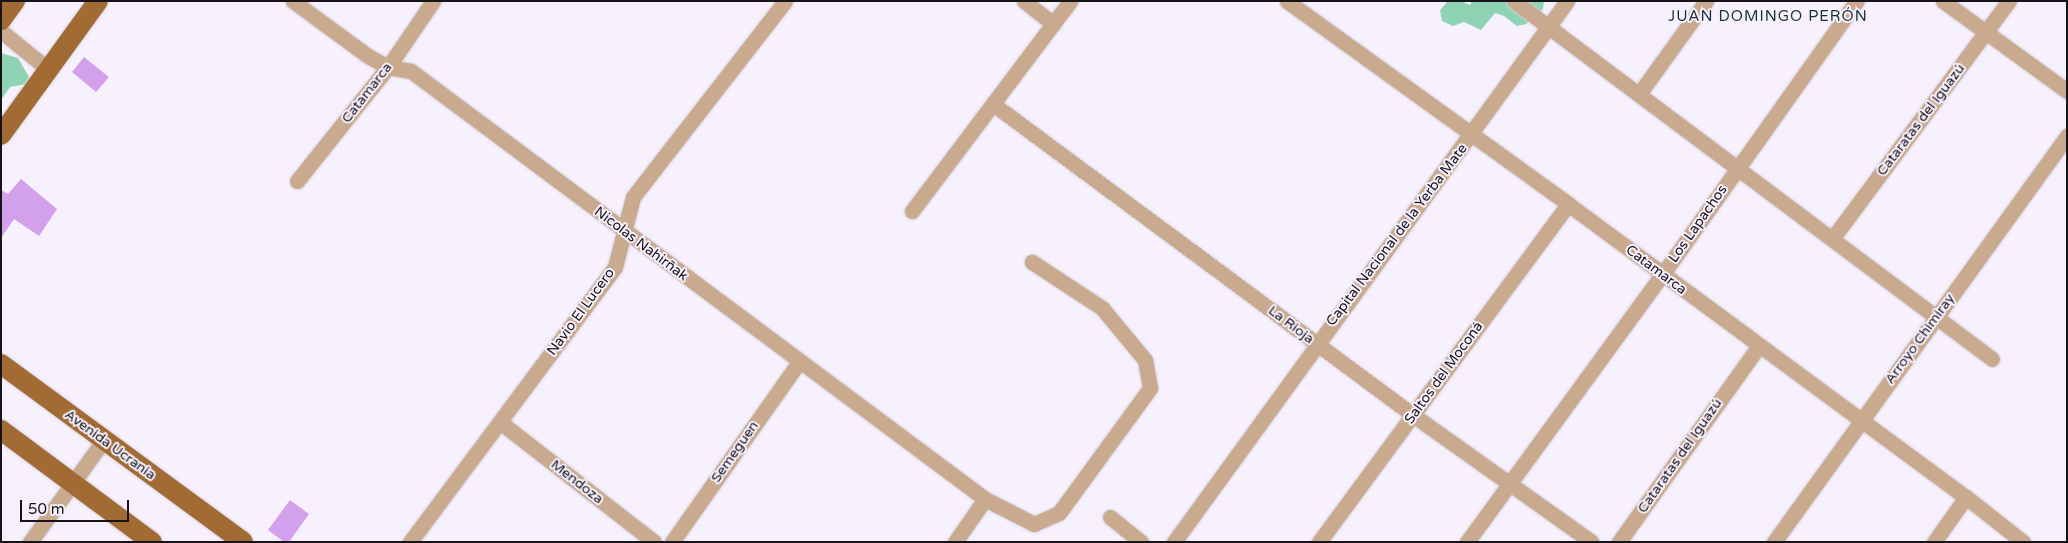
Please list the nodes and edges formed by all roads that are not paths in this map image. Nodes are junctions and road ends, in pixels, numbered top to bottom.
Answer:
1 (15, 1) edge
2 (98, 1) edge
3 (293, 1) edge
4 (433, 1) edge
5 (785, 1) edge
6 (1024, 1) edge
7 (1070, 1) edge
8 (1287, 1) edge
9 (1514, 1) edge
10 (1567, 1) edge
11 (1706, 1) edge
12 (1857, 1) edge
13 (1943, 1) edge
14 (2009, 1) edge
15 (1, 20) edge
16 (1053, 24) junction
17 (1548, 28) junction
18 (1, 31) edge
19 (1986, 32) junction
20 (388, 67) junction
21 (49, 70) junction
22 (2067, 92) edge
23 (1639, 94) junction
24 (993, 104) junction
25 (1472, 134) junction
26 (1, 135) edge
27 (2067, 136) edge
28 (1737, 167) junction
29 (297, 181) dead end
30 (1568, 204) junction
31 (912, 211) dead end
32 (624, 232) junction
33 (1832, 239) junction
34 (1032, 262) dead end
35 (1662, 274) junction
36 (1936, 317) junction
37 (1316, 344) junction
38 (1759, 346) junction
39 (1992, 359) dead end
40 (799, 362) junction
41 (1, 364) edge
42 (1413, 415) junction
43 (1861, 421) junction
44 (500, 422) junction
45 (1, 430) edge
46 (103, 441) junction
47 (73, 482) junction
48 (1508, 483) junction
49 (1966, 497) junction
50 (985, 499) junction
51 (1110, 517) dead end
52 (30, 542) edge
53 (152, 542) edge
54 (243, 542) edge
55 (410, 542) edge
56 (654, 542) edge
57 (672, 542) edge
58 (955, 542) edge
59 (1141, 542) edge
60 (1174, 542) edge
61 (1319, 542) edge
62 (1467, 542) edge
63 (1592, 542) edge
64 (1619, 542) edge
65 (1774, 542) edge
66 (1934, 542) edge
67 (2023, 542) edge

1 - 15 main road
2 - 21 main road
3 - 20 street, Nicolas Nahirñak
4 - 20 street, Catamarca
5 - 32 street, Navio El Lucero
6 - 16 street
7 - 16 street
8 - 25 street, Catamarca
9 - 17 street
10 - 17 street, Capital Nacional de la Yerba Mate
11 - 23 street
12 - 28 street, Los Lapachos
13 - 19 street
14 - 19 street, Cataratas del Iguazú
16 - 24 street
17 - 23 street
17 - 25 street, Capital Nacional de la Yerba Mate
18 - 21 street
19 - 22 street
19 - 33 street, Cataratas del Iguazú
20 - 29 street, Catamarca
20 - 32 street, Nicolas Nahirñak
21 - 26 main road
23 - 28 street
24 - 31 street
24 - 37 street, La Rioja
25 - 30 street, Catamarca
25 - 37 street, Capital Nacional de la Yerba Mate
27 - 36 street, Arroyo Chimiray
28 - 33 street
28 - 35 street, Los Lapachos
30 - 35 street, Catamarca
30 - 42 street, Saltos del Moconá
32 - 40 street, Nicolas Nahirñak
32 - 44 street, Navio El Lucero
33 - 36 street
34 - 50 street, Nicolas Nahirñak
35 - 38 street, Catamarca
35 - 48 street, Los Lapachos
36 - 39 street
36 - 43 street, Arroyo Chimiray
37 - 42 street, La Rioja
37 - 60 street, Capital Nacional de la Yerba Mate
38 - 43 street, Catamarca
38 - 64 street, Cataratas del Iguazú
40 - 50 street, Nicolas Nahirñak
40 - 57 street, Semeguen
41 - 46 main road, Avenida Ucrania
42 - 48 street, La Rioja
42 - 61 street, Saltos del Moconá
43 - 49 street, Catamarca
43 - 65 street, Arroyo Chimiray
44 - 55 street, Navio El Lucero
44 - 56 street, Mendoza
45 - 47 main road
46 - 47 street
46 - 54 main road, Avenida Ucrania
47 - 52 street
47 - 53 main road
48 - 62 street, Los Lapachos
48 - 63 street, La Rioja
49 - 66 street
49 - 67 street, Catamarca
50 - 58 street
51 - 59 street

